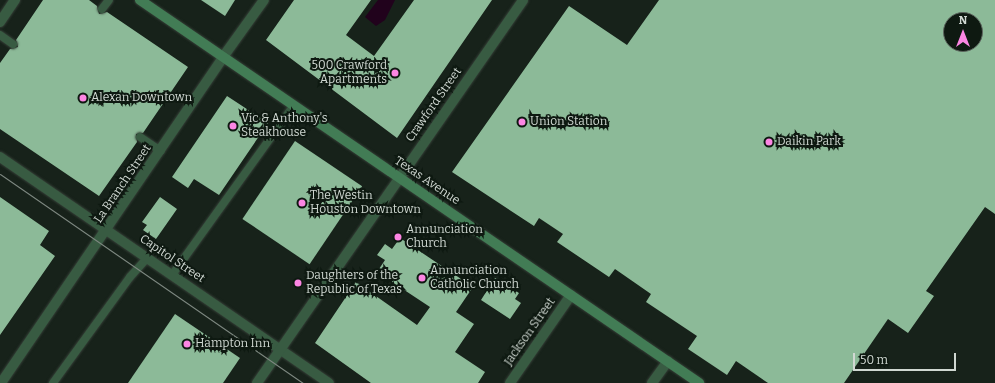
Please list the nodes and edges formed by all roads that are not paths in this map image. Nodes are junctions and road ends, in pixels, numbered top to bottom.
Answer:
1 (15, 0) edge
2 (109, 0) edge
3 (140, 0) edge
4 (264, 0) edge
5 (523, 0) edge
6 (102, 9) dead end
7 (0, 22) edge
8 (0, 35) edge
9 (13, 44) dead end
10 (223, 57) junction
11 (294, 105) junction
12 (140, 137) dead end
13 (161, 151) junction
14 (0, 157) edge
15 (399, 178) junction
16 (107, 231) junction
17 (147, 258) junction
18 (172, 275) junction
19 (571, 295) junction
20 (281, 350) junction
21 (668, 361) junction
22 (1, 383) edge
23 (53, 383) edge
24 (257, 383) edge
25 (329, 383) edge
26 (510, 383) edge
27 (652, 383) edge
28 (699, 383) edge

1 - 7 street
2 - 6 lane
3 - 10 main road, Texas Avenue
4 - 10 street, La Branch Street
5 - 15 street, Crawford Street
8 - 9 lane
10 - 11 main road, Texas Avenue
10 - 13 street, La Branch Street
11 - 15 main road, Texas Avenue
11 - 18 lane
12 - 13 lane
13 - 16 street, La Branch Street
14 - 16 street, Capitol Street
15 - 19 main road, Texas Avenue
15 - 20 street, Crawford Street
16 - 17 street, Capitol Street
16 - 22 street, La Branch Street
17 - 18 street, Capitol Street
17 - 23 lane
18 - 20 street, Capitol Street
19 - 21 main road, Texas Avenue
19 - 26 street, Jackson Street
20 - 24 street, Crawford Street
20 - 25 street, Capitol Street
21 - 27 street
21 - 28 main road, Texas Avenue

